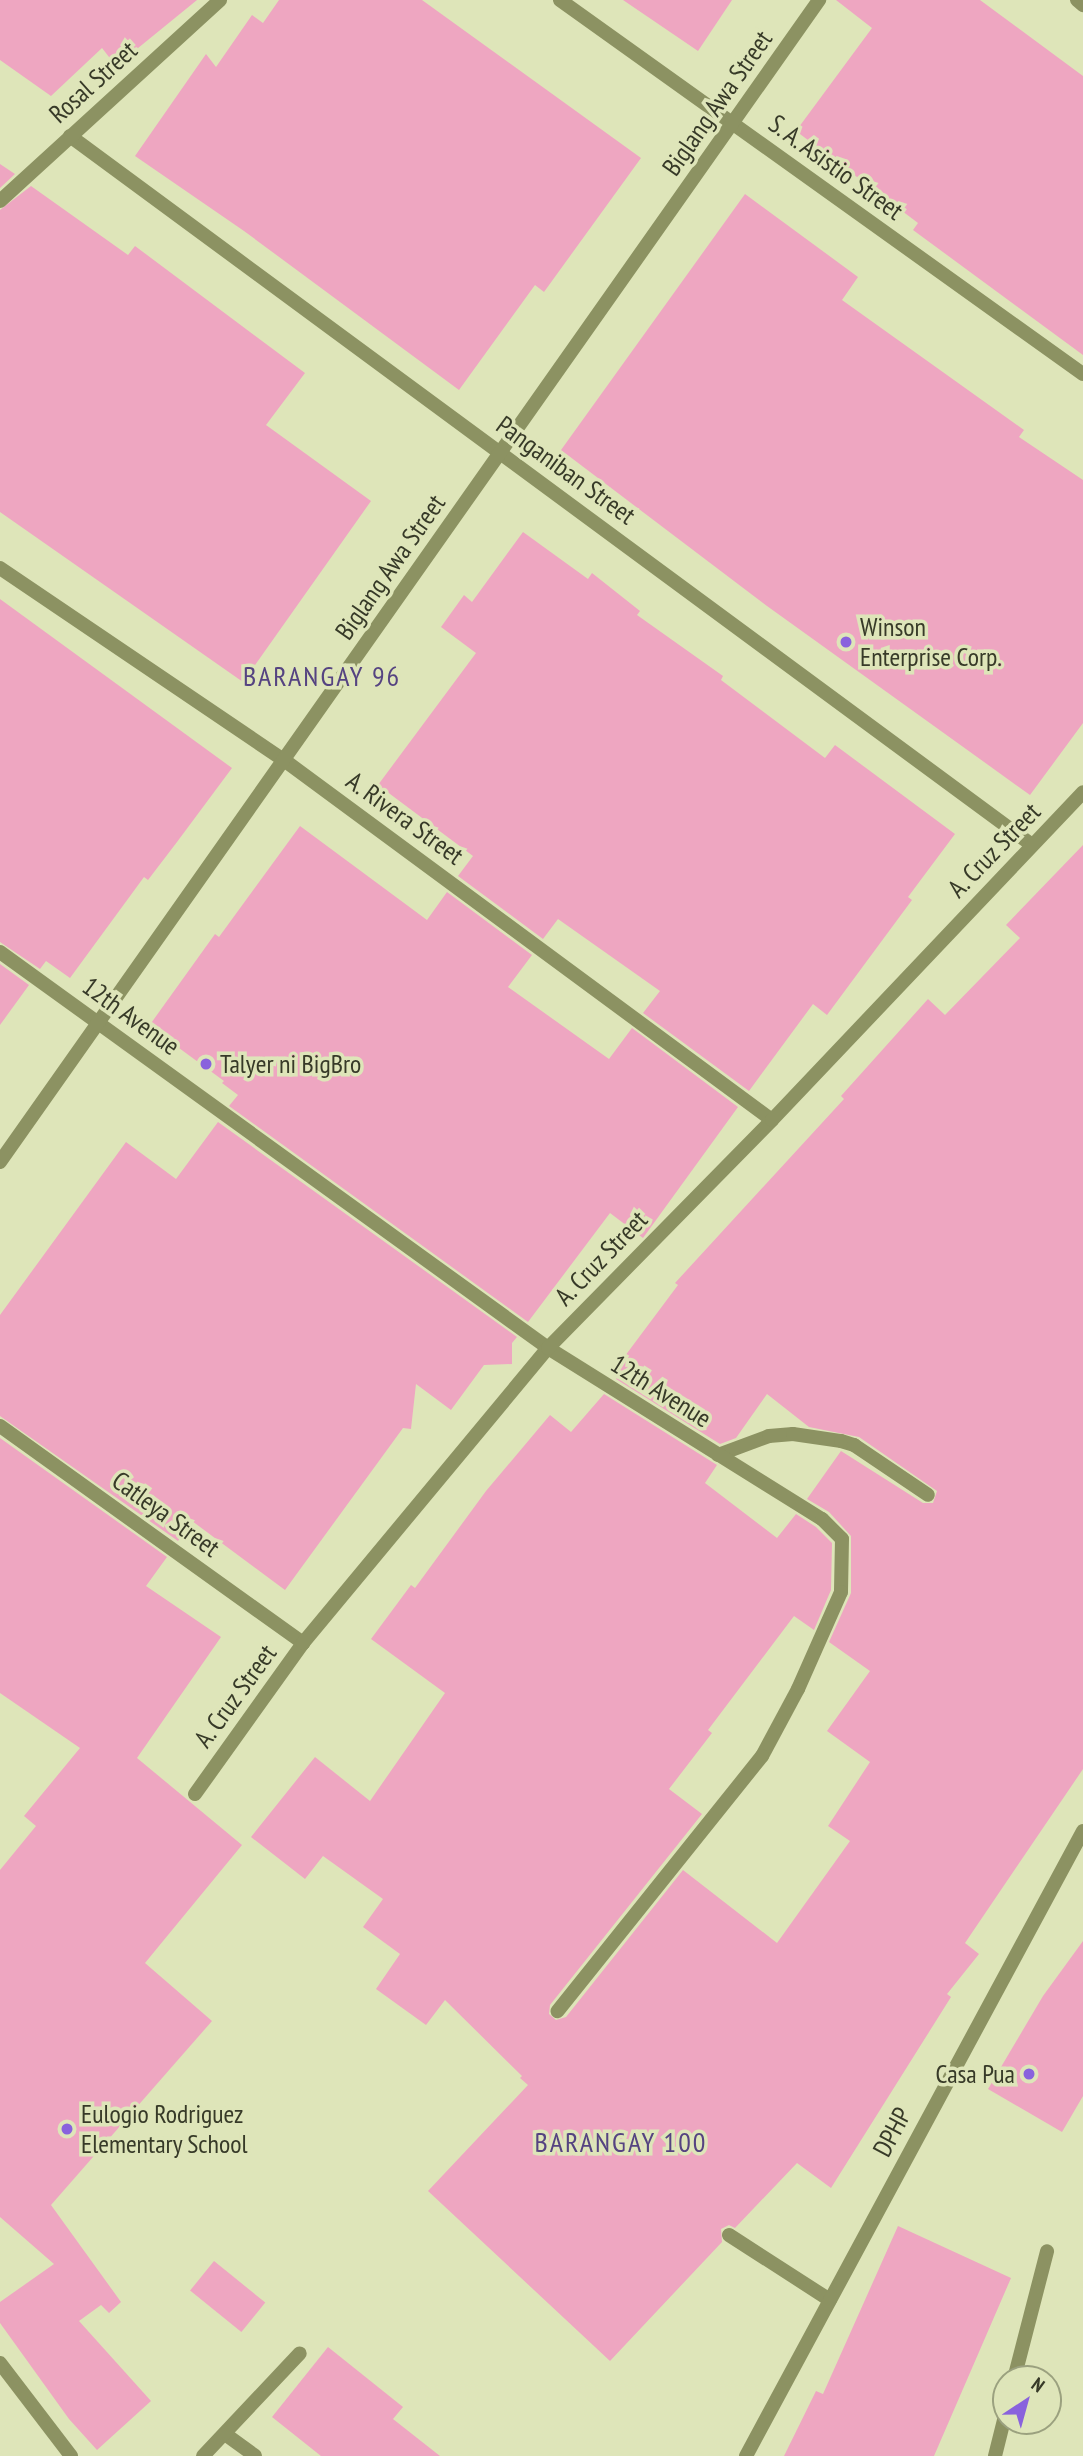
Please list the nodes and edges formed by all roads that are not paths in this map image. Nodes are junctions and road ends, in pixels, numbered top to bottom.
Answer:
1 (220, 0) edge
2 (560, 0) edge
3 (819, 0) edge
4 (1077, 0) edge
5 (1083, 5) edge
6 (733, 123) junction
7 (70, 136) junction
8 (0, 201) edge
9 (1083, 374) edge
10 (501, 452) junction
11 (0, 568) edge
12 (284, 760) junction
13 (1083, 792) edge
14 (1032, 845) junction
15 (0, 952) edge
16 (99, 1024) junction
17 (772, 1120) junction
18 (0, 1162) edge
19 (548, 1349) junction
20 (0, 1426) edge
21 (718, 1455) junction
22 (928, 1495) dead end
23 (303, 1643) junction
24 (195, 1794) dead end
25 (1083, 1831) edge
26 (558, 2011) dead end
27 (729, 2235) dead end
28 (1047, 2251) dead end
29 (830, 2300) junction
30 (300, 2353) dead end
31 (0, 2362) edge
32 (1018, 2365) edge
33 (225, 2434) junction
34 (1000, 2435) edge
35 (71, 2456) edge
36 (203, 2456) edge
37 (255, 2456) edge
38 (746, 2456) edge
39 (995, 2456) edge

1 - 7 street, Rosal Street
2 - 6 street, S. A. Asistio Street
3 - 6 street, Biglang Awa Street
4 - 5 street
6 - 9 street, S. A. Asistio Street
6 - 10 street, Biglang Awa Street
7 - 8 street, Rosal Street
7 - 10 street, Panganiban Street
10 - 12 street, Biglang Awa Street
10 - 14 street, Panganiban Street
11 - 12 street, A. Rivera Street
12 - 16 street, Biglang Awa Street
12 - 17 street, A. Rivera Street
13 - 14 street, A. Cruz Street
14 - 17 street, A. Cruz Street
15 - 16 street, 12th Avenue
16 - 18 street, Biglang Awa Street
16 - 19 street, 12th Avenue
17 - 19 street, A. Cruz Street
19 - 21 street, 12th Avenue
19 - 23 street, A. Cruz Street
20 - 23 street, Catleya Street
21 - 22 street
21 - 26 street, 12th Avenue
23 - 24 street, A. Cruz Street
25 - 29 street, DPHP
27 - 29 street
28 - 32 street
29 - 38 street, DPHP
30 - 33 street
31 - 35 street
33 - 36 street
33 - 37 street
34 - 39 street

